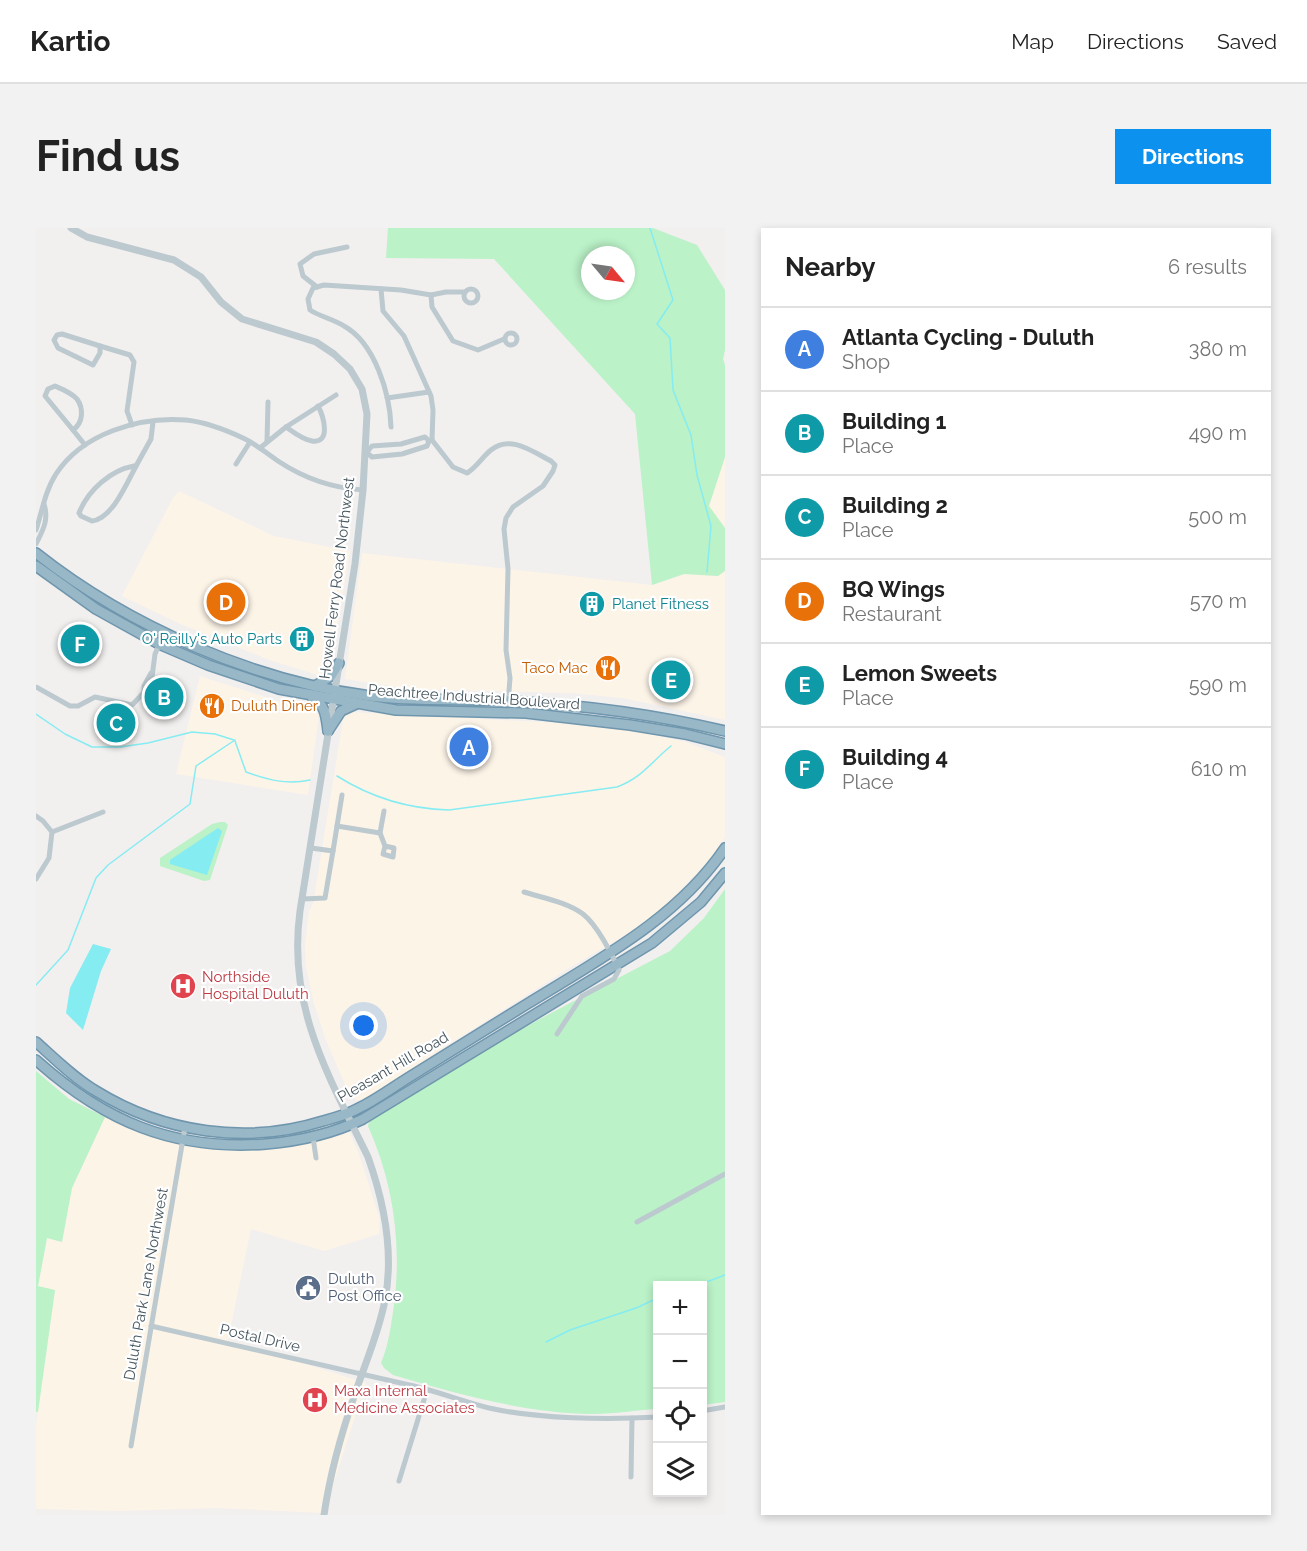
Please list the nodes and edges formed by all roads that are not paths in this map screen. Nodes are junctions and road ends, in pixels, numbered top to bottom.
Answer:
1 (71, 228) edge
2 (347, 247) dead end
3 (317, 287) junction
4 (381, 289) junction
5 (465, 292) dead end
6 (431, 295) junction
7 (504, 339) dead end
8 (100, 346) junction
9 (429, 392) junction
10 (336, 395) dead end
11 (387, 398) junction
12 (268, 402) dead end
13 (318, 406) junction
14 (153, 422) junction
15 (132, 425) junction
16 (286, 427) junction
17 (390, 427) dead end
18 (73, 430) junction
19 (431, 440) junction
20 (267, 441) junction
21 (250, 442) junction
22 (85, 445) junction
23 (392, 445) junction
24 (260, 448) junction
25 (366, 452) junction
26 (394, 455) junction
27 (236, 464) dead end
28 (136, 466) junction
29 (363, 490) junction
30 (44, 504) junction
31 (36, 530) edge
32 (36, 544) edge
33 (36, 553) edge
34 (36, 566) edge
35 (165, 632) junction
36 (159, 644) junction
37 (339, 663) junction
38 (315, 686) junction
39 (36, 687) edge
40 (309, 695) junction
41 (335, 695) junction
42 (508, 700) junction
43 (356, 704) junction
44 (507, 712) junction
45 (328, 731) junction
46 (725, 731) edge
47 (725, 744) edge
48 (342, 795) dead end
49 (384, 811) dead end
50 (103, 812) dead end
51 (36, 816) edge
52 (337, 826) junction
53 (52, 832) junction
54 (380, 833) junction
55 (385, 846) dead end
56 (311, 848) junction
57 (725, 848) edge
58 (333, 851) junction
59 (725, 873) edge
60 (36, 879) edge
61 (524, 892) dead end
62 (302, 899) junction
63 (610, 953) junction
64 (617, 964) junction
65 (557, 1034) dead end
66 (36, 1042) edge
67 (36, 1060) edge
68 (347, 1113) junction
69 (352, 1124) junction
70 (185, 1127) junction
71 (313, 1137) junction
72 (183, 1140) junction
73 (316, 1158) dead end
74 (725, 1174) edge
75 (637, 1222) dead end
76 (152, 1326) junction
77 (362, 1376) junction
78 (428, 1390) junction
79 (725, 1407) edge
80 (707, 1410) edge
81 (653, 1417) edge
82 (632, 1418) junction
83 (131, 1446) dead end
84 (631, 1477) dead end
85 (399, 1481) dead end
86 (324, 1515) edge

1 - 25 street, Howell Ferry Road Northwest
2 - 3 street
3 - 4 street
3 - 11 street
4 - 6 street
4 - 9 street
5 - 6 street
6 - 7 street
8 - 8 street
8 - 15 street
9 - 11 street
9 - 19 street
10 - 13 street
11 - 17 street
12 - 20 street
13 - 16 street
13 - 16 street
14 - 15 street
14 - 21 street
14 - 28 street
15 - 22 street
16 - 20 street
18 - 18 street
18 - 22 street
19 - 23 street
19 - 26 street
19 - 42 street
20 - 24 street
21 - 24 street
21 - 27 street
22 - 30 street
23 - 25 street
23 - 26 street
24 - 29 street
25 - 26 street
25 - 29 street, Howell Ferry Road Northwest
28 - 28 street
29 - 37 street, Howell Ferry Road Northwest
30 - 31 street
30 - 32 street
33 - 35 highway, Peachtree Industrial Boulevard
34 - 36 highway, Peachtree Industrial Boulevard
35 - 36 street
35 - 38 highway, Peachtree Industrial Boulevard
36 - 39 street
36 - 40 highway, Peachtree Industrial Boulevard
37 - 38 highway
37 - 41 street, Howell Ferry Road Northwest
38 - 41 highway, Peachtree Industrial Boulevard
40 - 41 highway, Peachtree Industrial Boulevard
40 - 45 highway
41 - 42 highway, Peachtree Industrial Boulevard
41 - 43 highway, Peachtree Industrial Boulevard
41 - 45 street, Howell Ferry Road Northwest
42 - 44 street
42 - 46 highway, Peachtree Industrial Boulevard
43 - 44 highway, Peachtree Industrial Boulevard
43 - 45 highway
44 - 47 highway, Peachtree Industrial Boulevard
45 - 56 street, Howell Ferry Road Northwest
48 - 52 street
49 - 54 street
50 - 53 street
51 - 53 street
52 - 54 street
52 - 58 street
53 - 60 street
54 - 55 street
56 - 58 street
56 - 62 street, Howell Ferry Road Northwest
57 - 63 highway, Pleasant Hill Road
58 - 62 street
59 - 64 highway, Pleasant Hill Road
61 - 63 street
62 - 68 street, Howell Ferry Road Northwest
63 - 64 street
63 - 68 highway, Pleasant Hill Road
64 - 65 street
64 - 69 highway, Pleasant Hill Road
66 - 70 highway, Pleasant Hill Road
67 - 72 highway, Pleasant Hill Road
68 - 69 street, Howell Ferry Road Northwest
68 - 70 highway, Pleasant Hill Road
69 - 71 highway, Pleasant Hill Road
69 - 77 street, Howell Ferry Road Northwest
70 - 72 street, Duluth Park Lane Northwest
71 - 72 highway, Pleasant Hill Road
71 - 73 street
72 - 76 street, Duluth Park Lane Northwest
74 - 75 street
76 - 77 street, Postal Drive
76 - 83 street, Duluth Park Lane Northwest
77 - 78 street, Postal Drive
77 - 86 street, Howell Ferry Road Northwest
78 - 82 street, Postal Drive
78 - 85 street
79 - 80 street
81 - 82 street, Postal Drive
82 - 84 street

